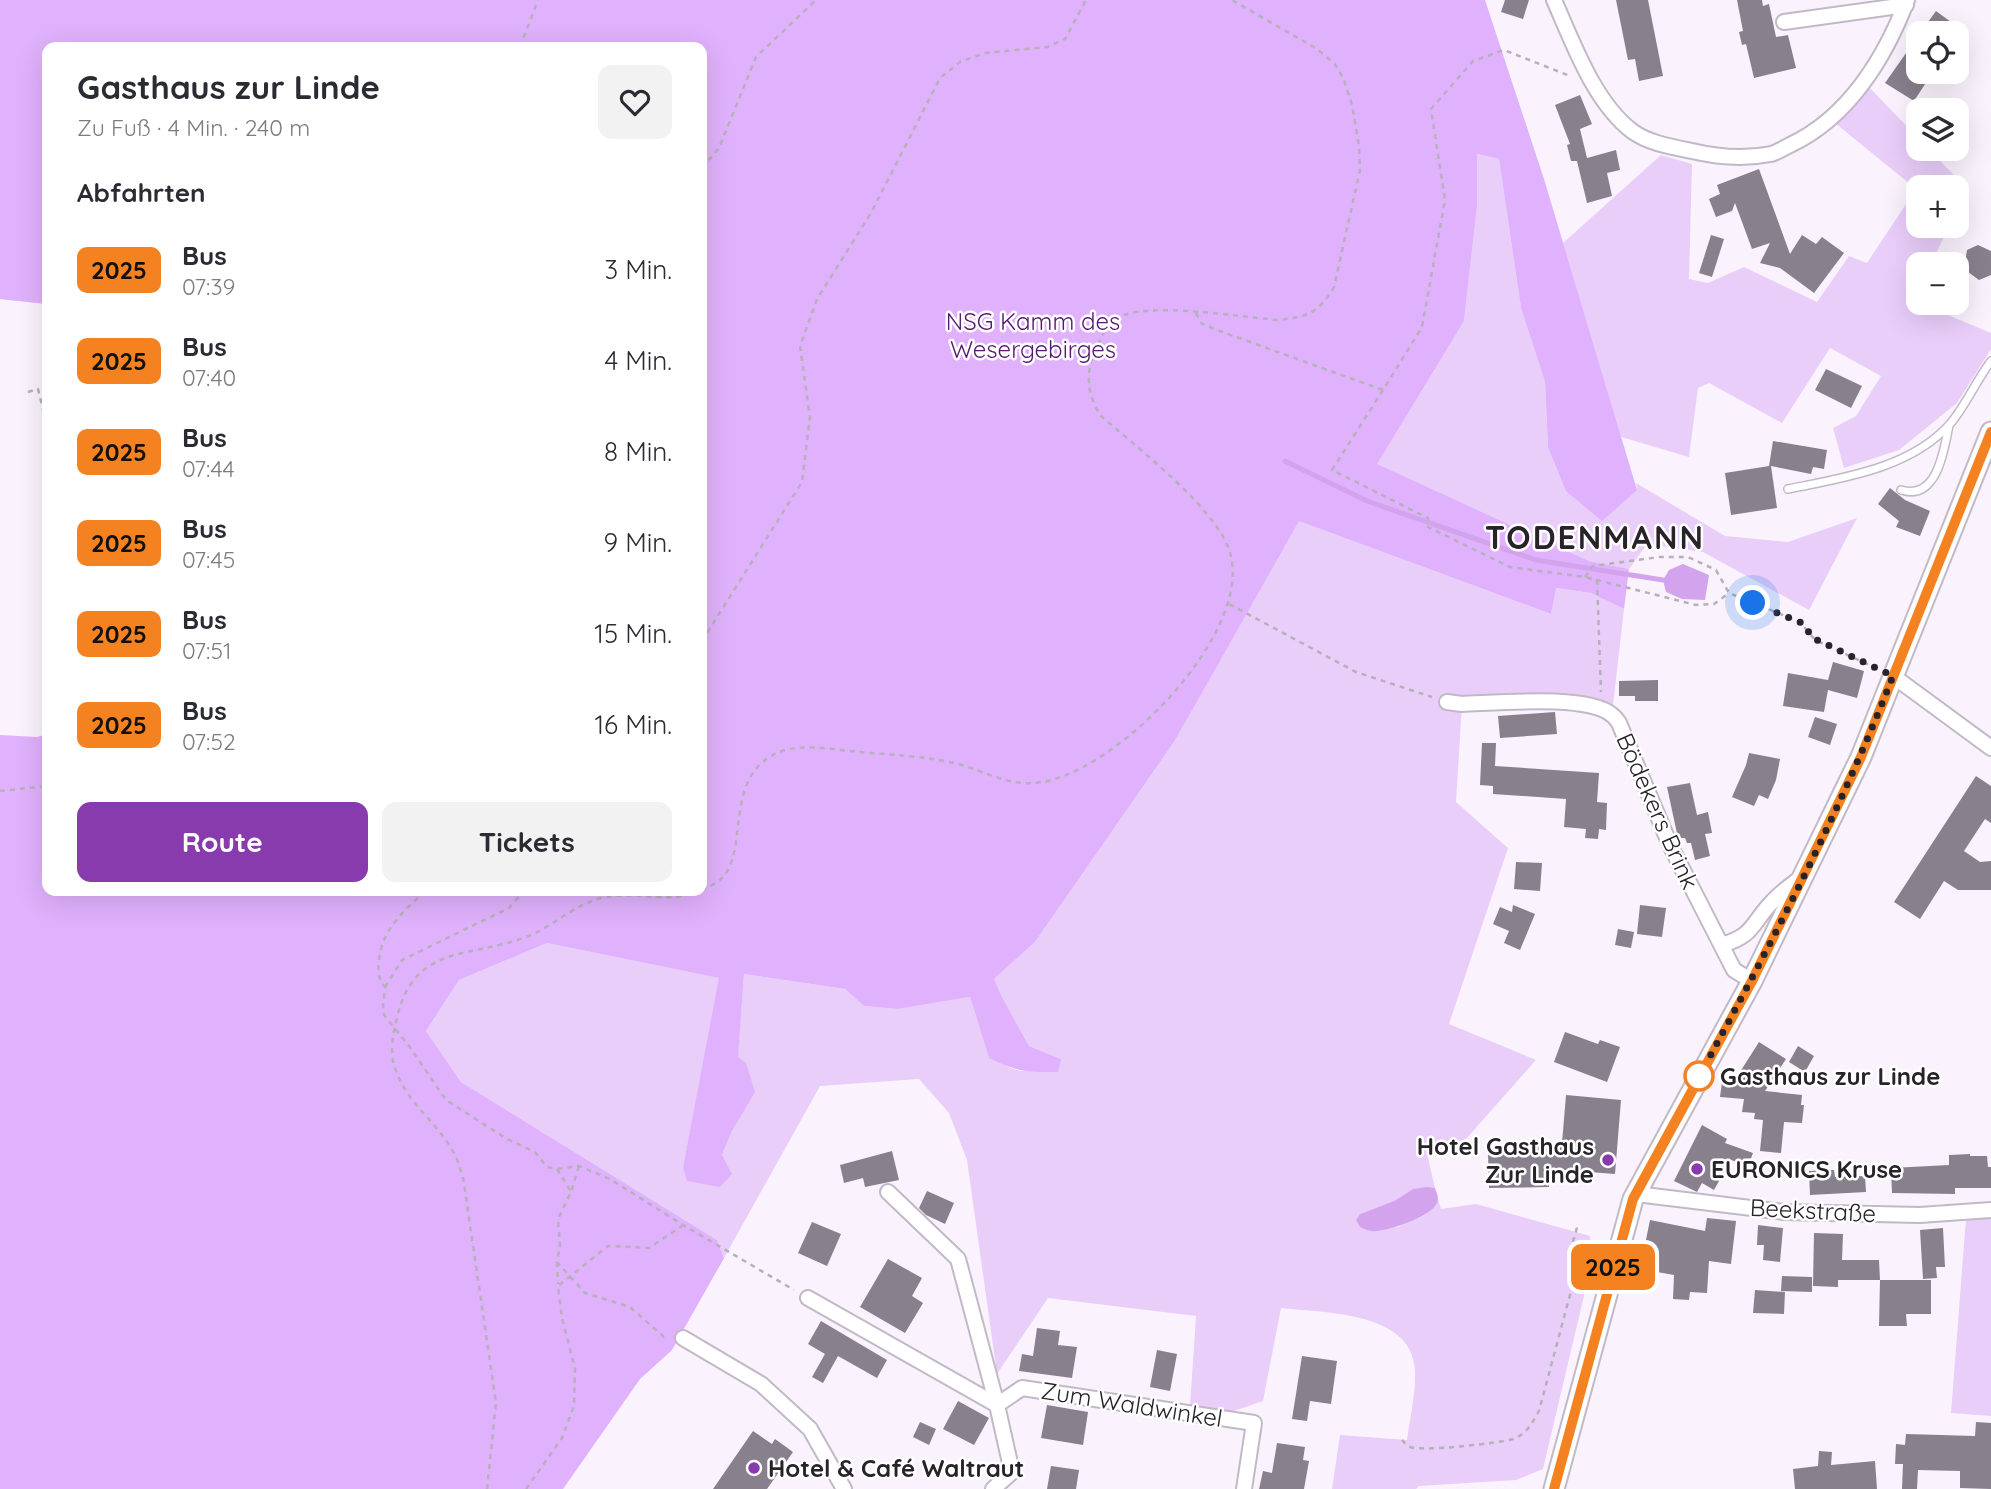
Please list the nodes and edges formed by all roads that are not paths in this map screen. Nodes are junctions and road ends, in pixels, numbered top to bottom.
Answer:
1 (1553, 0) edge
2 (1906, 2) edge
3 (1784, 22) dead end
4 (1991, 361) edge
5 (1949, 424) junction
6 (1991, 432) edge
7 (1788, 489) dead end
8 (1901, 490) dead end
9 (1893, 676) junction
10 (1447, 702) road end
11 (1991, 748) edge
12 (1805, 874) junction
13 (1721, 945) junction
14 (1752, 981) junction
15 (888, 1192) dead end
16 (1636, 1194) junction
17 (1991, 1210) edge
18 (808, 1298) road end
19 (683, 1338) road end
20 (998, 1405) junction
21 (844, 1489) edge
22 (993, 1489) edge
23 (1244, 1489) edge
24 (1554, 1489) edge

1 - 2 street
2 - 3 street
4 - 5 lane
5 - 7 lane
5 - 8 lane
6 - 9 main road
9 - 11 street
9 - 12 main road
10 - 13 street, Bödekers Brink
12 - 13 street
12 - 14 main road
13 - 14 street, Bödekers Brink
14 - 16 main road
15 - 20 street
16 - 17 street, Beekstraße
16 - 24 main road
18 - 20 street
19 - 21 street
20 - 22 street
20 - 23 street, Zum Waldwinkel

